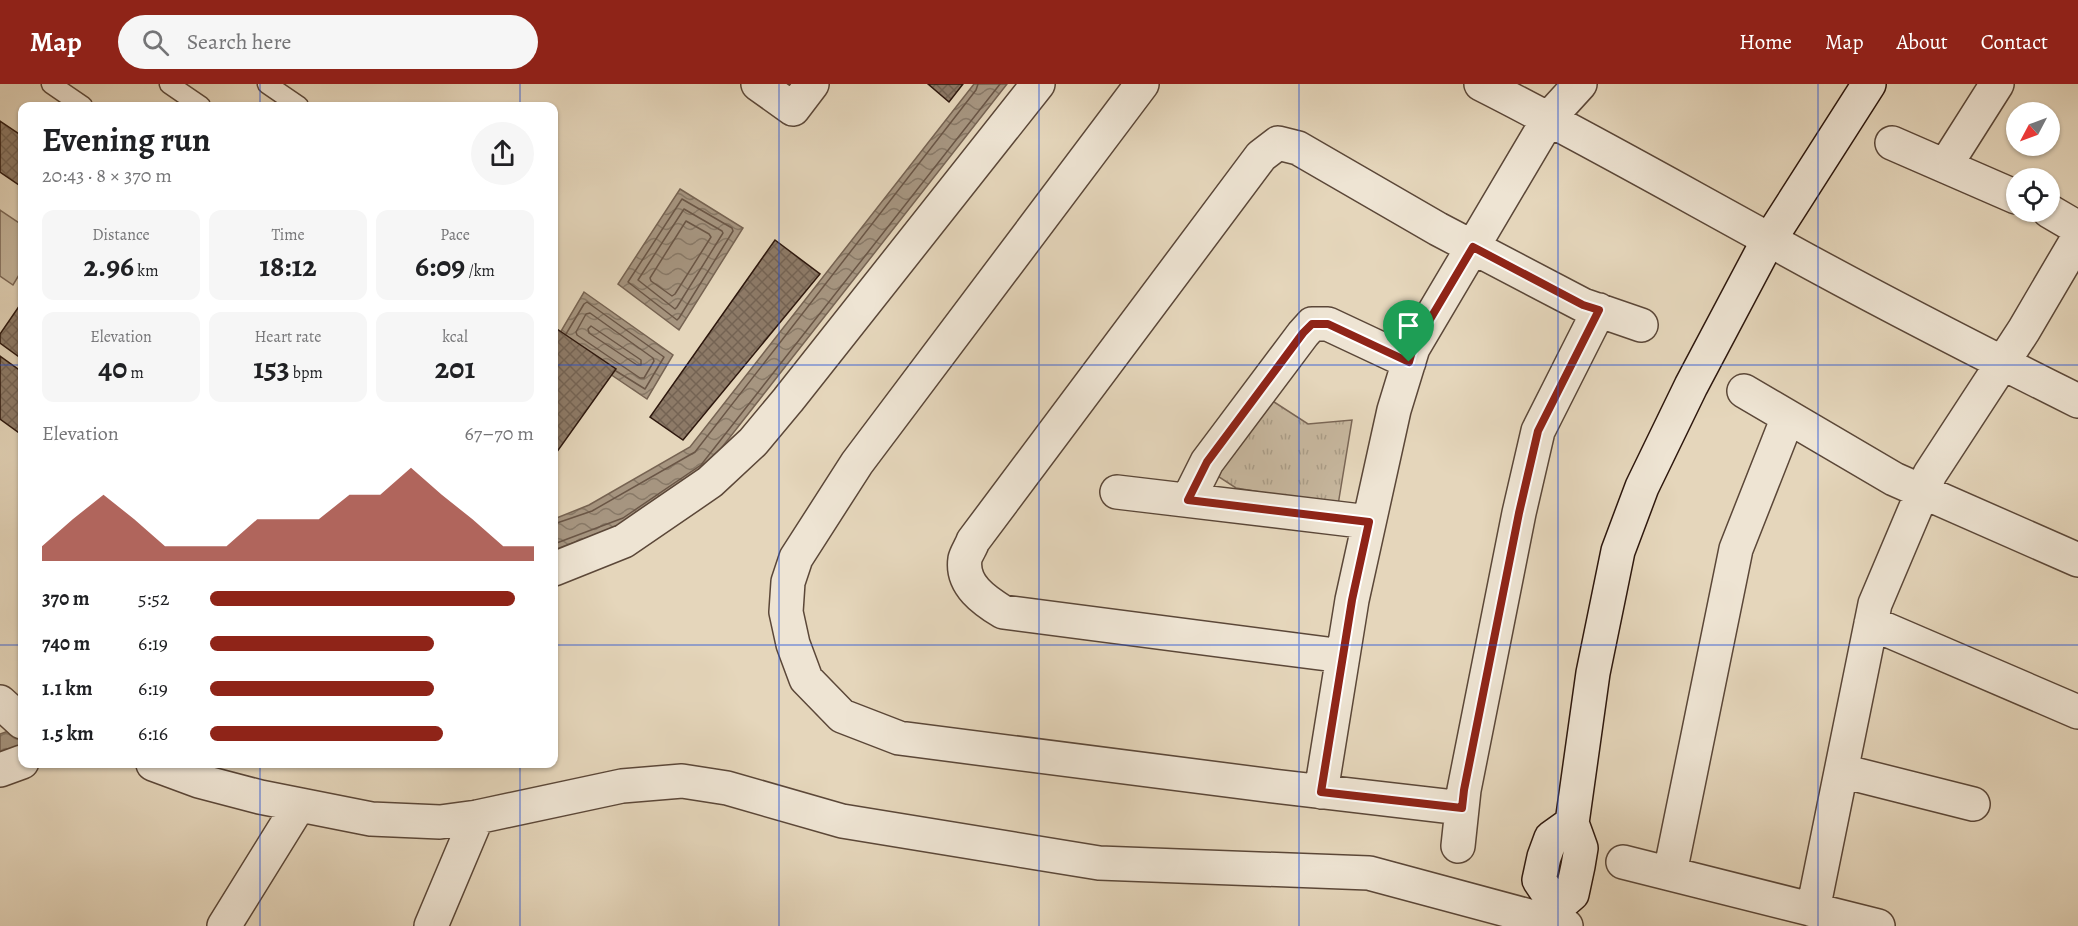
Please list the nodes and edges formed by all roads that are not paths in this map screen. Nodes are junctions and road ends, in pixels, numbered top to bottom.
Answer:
1 (51, 84) edge
2 (169, 84) edge
3 (266, 84) edge
4 (758, 84) edge
5 (1038, 84) edge
6 (1142, 84) edge
7 (1481, 84) edge
8 (1580, 84) edge
9 (1869, 84) edge
10 (1997, 84) edge
11 (802, 96) edge
12 (77, 102) edge
13 (195, 102) edge
14 (274, 102) edge
15 (293, 102) edge
16 (1549, 118) junction
17 (1892, 143) dead end
18 (1946, 166) junction
19 (2006, 193) edge
20 (2060, 217) edge
21 (2078, 228) edge
22 (2078, 238) edge
23 (1769, 240) junction
24 (1473, 247) junction
25 (1599, 310) junction
26 (1641, 325) dead end
27 (1409, 362) junction
28 (2002, 364) junction
29 (1744, 391) dead end
30 (2078, 401) edge
31 (1788, 417) junction
32 (1923, 491) junction
33 (1117, 492) dead end
34 (1188, 500) junction
35 (1369, 522) junction
36 (2078, 560) edge
37 (558, 567) edge
38 (1871, 623) junction
39 (1343, 656) junction
40 (0, 702) edge
41 (2078, 712) edge
42 (18, 718) edge
43 (18, 763) edge
44 (164, 768) edge
45 (0, 770) edge
46 (1842, 771) junction
47 (1321, 792) junction
48 (1972, 804) dead end
49 (299, 805) junction
50 (1462, 808) junction
51 (477, 817) junction
52 (1458, 846) dead end
53 (1623, 862) dead end
54 (1670, 873) junction
55 (1813, 910) junction
56 (1557, 920) edge
57 (224, 926) edge
58 (431, 926) edge
59 (1878, 926) edge

1 - 12 lane
2 - 13 lane
3 - 14 lane
3 - 15 lane
4 - 11 street
5 - 37 street
6 - 47 street
7 - 16 street
8 - 16 street
9 - 23 street
10 - 18 street
16 - 23 street
16 - 24 street
17 - 18 street
18 - 19 street
20 - 21 street
22 - 28 street
23 - 28 street
23 - 56 street
24 - 25 street
24 - 27 street
24 - 39 street
25 - 26 street
25 - 50 street
27 - 34 street
27 - 35 street
28 - 30 street
28 - 32 street
29 - 31 street
31 - 32 street
31 - 54 street
32 - 36 street
32 - 38 street
33 - 34 street
34 - 35 street
35 - 39 street
38 - 41 street
38 - 46 street
39 - 47 street
40 - 42 street
43 - 45 street
44 - 49 street
46 - 48 street
46 - 55 street
47 - 50 street
49 - 51 street
49 - 57 street
50 - 52 street
51 - 56 street
51 - 58 street
53 - 54 street
54 - 55 street
55 - 59 street

